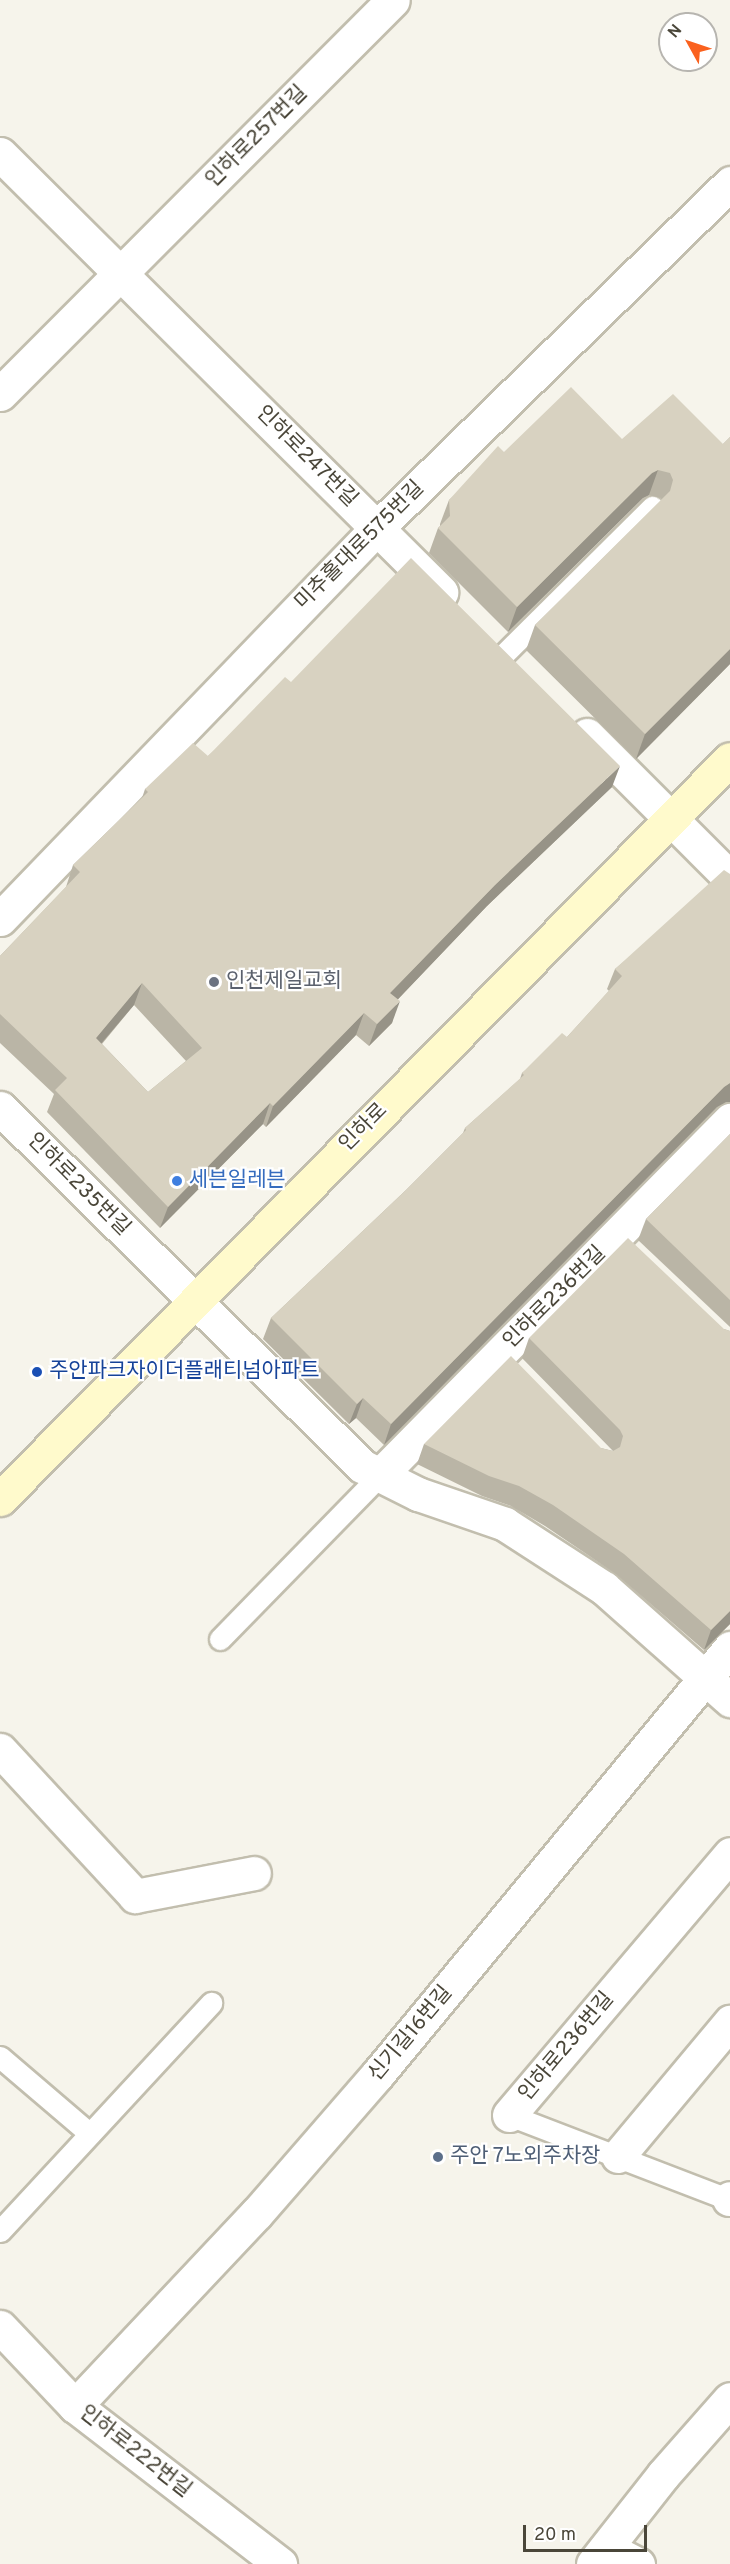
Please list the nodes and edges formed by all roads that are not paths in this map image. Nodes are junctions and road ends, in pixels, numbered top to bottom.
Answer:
1 (393, 0) edge
2 (0, 154) edge
3 (730, 183) edge
4 (120, 273) junction
5 (0, 394) edge
6 (652, 507) edge
7 (377, 528) junction
8 (504, 654) junction
9 (528, 676) edge
10 (567, 715) edge
11 (730, 759) edge
12 (671, 818) junction
13 (730, 878) edge
14 (0, 919) edge
15 (0, 1108) edge
16 (730, 1120) edge
17 (194, 1300) junction
18 (380, 1475) junction
19 (0, 1499) edge
20 (220, 1639) dead end
21 (730, 1648) edge
22 (705, 1678) junction
23 (730, 1700) edge
24 (0, 1750) edge
25 (730, 1854) edge
26 (254, 1873) dead end
27 (211, 2003) dead end
28 (730, 2022) edge
29 (0, 2057) edge
30 (509, 2115) joint
31 (90, 2134) junction
32 (618, 2156) junction
33 (730, 2199) edge
34 (0, 2231) edge
35 (0, 2327) edge
36 (75, 2406) junction
37 (727, 2408) edge
38 (599, 2556) edge
39 (280, 2564) edge
40 (638, 2564) edge

1 - 4 street, 인하로257번길
2 - 4 street, 인하로247번길
3 - 7 street, 미추홀대로575번길
4 - 5 street
4 - 7 street, 인하로247번길
6 - 8 lane
7 - 8 street, 인하로247번길
7 - 14 street, 미추홀대로575번길
8 - 9 street, 인하로247번길
10 - 12 street
11 - 12 main road, 인하로
12 - 13 street
12 - 17 main road, 인하로
15 - 17 street, 인하로235번길
16 - 18 street, 인하로236번길
17 - 18 street, 인하로235번길
17 - 19 main road, 인하로
18 - 20 lane
18 - 22 street
21 - 22 street, 신기길16번길
22 - 23 street
22 - 36 street, 신기길16번길
24 - 26 street
25 - 30 street, 인하로236번길
27 - 31 lane
28 - 32 street
29 - 31 lane
30 - 32 lane, 인하로236번길
31 - 34 lane
32 - 33 lane, 인하로236번길
35 - 36 street, 인하로222번길
36 - 39 street, 인하로222번길
37 - 38 street
38 - 40 street

